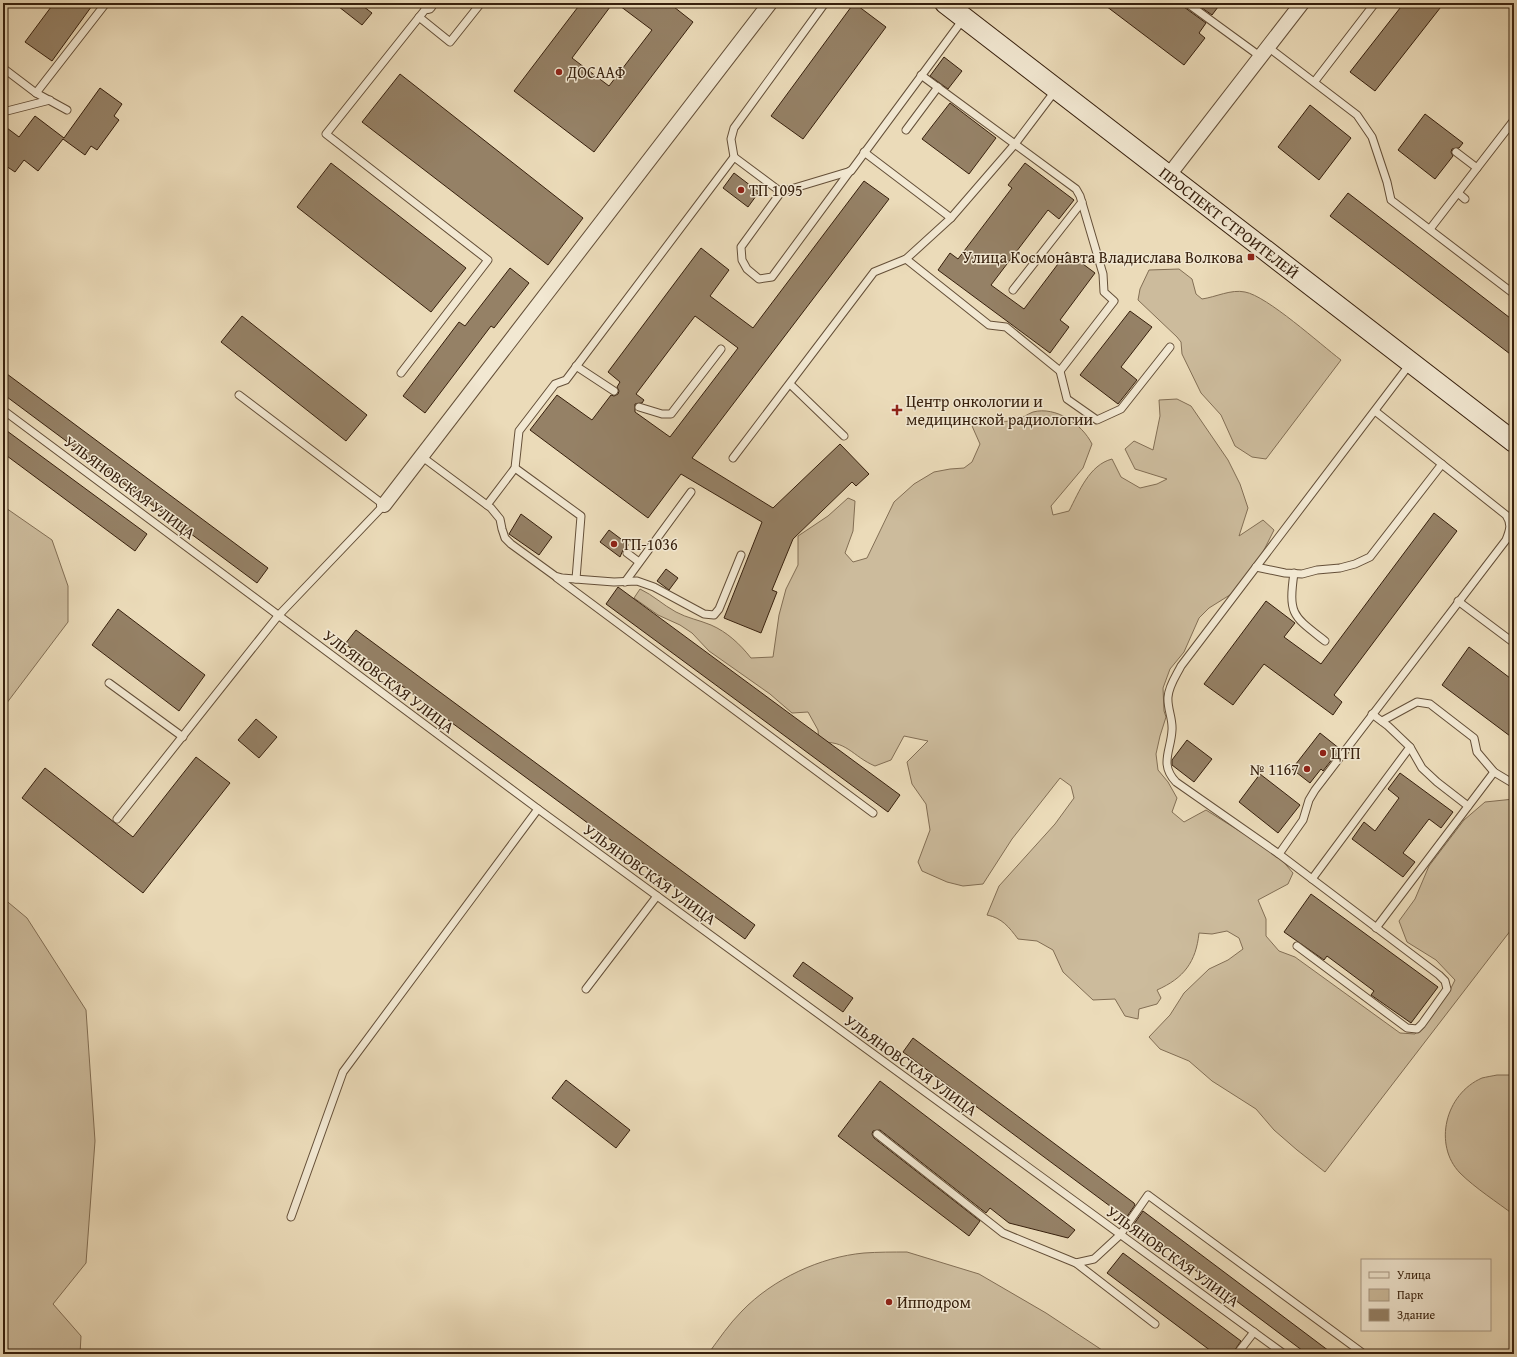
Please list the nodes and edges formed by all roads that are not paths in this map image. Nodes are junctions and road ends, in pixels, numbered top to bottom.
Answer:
1 (106, 3) edge
2 (481, 3) edge
3 (770, 3) edge
4 (825, 3) edge
5 (945, 3) edge
6 (1187, 3) edge
7 (1302, 3) edge
8 (1375, 3) edge
9 (426, 9) edge
10 (964, 18) junction
11 (1264, 52) junction
12 (3, 68) edge
13 (921, 75) junction
14 (1314, 81) junction
15 (938, 87) junction
16 (1057, 89) junction
17 (36, 93) junction
18 (50, 100) junction
19 (3, 108) edge
20 (67, 110) dead end
21 (1514, 120) edge
22 (906, 130) dead end
23 (1014, 144) junction
24 (864, 152) junction
25 (1456, 152) dead end
26 (734, 157) junction
27 (1477, 168) junction
28 (851, 170) junction
29 (1169, 175) junction
30 (781, 192) junction
31 (1458, 193) junction
32 (1465, 199) dead end
33 (1082, 202) junction
34 (951, 218) junction
35 (1430, 230) junction
36 (906, 259) junction
37 (1013, 290) dead end
38 (1514, 294) edge
39 (1170, 346) dead end
40 (721, 349) dead end
41 (1412, 362) junction
42 (576, 366) junction
43 (1060, 371) junction
44 (401, 373) dead end
45 (790, 384) junction
46 (614, 391) dead end
47 (239, 395) dead end
48 (639, 407) dead end
49 (3, 410) edge
50 (1375, 411) junction
51 (844, 436) dead end
52 (1514, 442) edge
53 (422, 456) junction
54 (733, 458) dead end
55 (1442, 464) junction
56 (515, 468) junction
57 (691, 492) dead end
58 (384, 505) junction
59 (487, 505) junction
60 (627, 554) dead end
61 (741, 555) dead end
62 (639, 562) junction
63 (1256, 567) junction
64 (1294, 573) junction
65 (555, 576) junction
66 (576, 579) junction
67 (625, 582) junction
68 (1458, 601) junction
69 (278, 616) junction
70 (1325, 641) dead end
71 (1514, 643) edge
72 (109, 683) dead end
73 (1372, 714) junction
74 (1382, 721) junction
75 (183, 737) junction
76 (1410, 747) junction
77 (1494, 772) junction
78 (1514, 784) edge
79 (1468, 806) junction
80 (538, 809) junction
81 (873, 813) dead end
82 (117, 819) dead end
83 (1279, 854) junction
84 (1312, 879) junction
85 (657, 896) junction
86 (1376, 928) junction
87 (1297, 946) dead end
88 (586, 989) dead end
89 (877, 1134) dead end
90 (291, 1216) dead end
91 (1120, 1235) junction
92 (1076, 1263) junction
93 (1155, 1324) dead end
94 (1254, 1332) junction
95 (1237, 1354) edge
96 (1284, 1354) edge
97 (1364, 1354) edge

1 - 17 lane
2 - 9 lane
3 - 53 street
4 - 26 lane
5 - 10 main road, ПРОСПЕКТ СТРОИТЕЛЕЙ
6 - 11 lane
7 - 11 street
8 - 14 lane
9 - 44 lane
10 - 13 lane
10 - 16 main road, ПРОСПЕКТ СТРОИТЕЛЕЙ
11 - 14 lane
11 - 29 street
12 - 17 lane
13 - 15 lane
13 - 24 lane
14 - 35 lane
15 - 22 lane
15 - 23 lane
16 - 23 lane
16 - 29 main road, ПРОСПЕКТ СТРОИТЕЛЕЙ
17 - 18 lane
18 - 19 lane
18 - 20 lane
21 - 27 lane
23 - 33 lane
23 - 34 lane
24 - 28 lane
24 - 34 lane
25 - 27 lane
26 - 30 lane
26 - 42 lane
27 - 31 lane
28 - 30 lane
28 - 30 lane
29 - 41 main road, ПРОСПЕКТ СТРОИТЕЛЕЙ
31 - 32 lane
31 - 35 lane
33 - 37 lane
33 - 43 lane
34 - 36 lane
35 - 38 lane
36 - 43 lane
36 - 45 lane
39 - 43 lane
40 - 48 lane
41 - 50 lane
41 - 52 main road, ПРОСПЕКТ СТРОИТЕЛЕЙ
42 - 46 lane
42 - 56 lane
45 - 51 lane
45 - 54 lane
47 - 58 lane
49 - 69 lane, УЛЬЯНОВСКАЯ УЛИЦА
50 - 55 lane
50 - 63 lane
53 - 58 street
53 - 59 lane
55 - 64 lane
55 - 68 lane
56 - 59 lane
56 - 66 lane
57 - 62 lane
58 - 69 lane
59 - 65 lane
60 - 62 lane
61 - 67 lane
62 - 67 lane
63 - 64 lane
63 - 83 lane
64 - 70 lane
65 - 66 lane
65 - 81 lane
66 - 67 lane
68 - 71 lane
68 - 73 lane
69 - 75 lane
69 - 80 lane, УЛЬЯНОВСКАЯ УЛИЦА
72 - 75 lane
73 - 74 lane
73 - 83 lane
74 - 76 lane
74 - 77 lane
75 - 82 lane
76 - 79 lane
76 - 84 lane
77 - 78 lane
77 - 79 lane
79 - 86 lane
80 - 85 lane, УЛЬЯНОВСКАЯ УЛИЦА
80 - 90 lane
83 - 84 lane
84 - 86 lane
85 - 88 lane
85 - 91 lane, УЛЬЯНОВСКАЯ УЛИЦА
86 - 87 lane
89 - 92 lane
91 - 92 lane
91 - 94 lane, УЛЬЯНОВСКАЯ УЛИЦА
91 - 97 lane
92 - 93 lane
94 - 95 lane
94 - 96 lane, УЛЬЯНОВСКАЯ УЛИЦА

